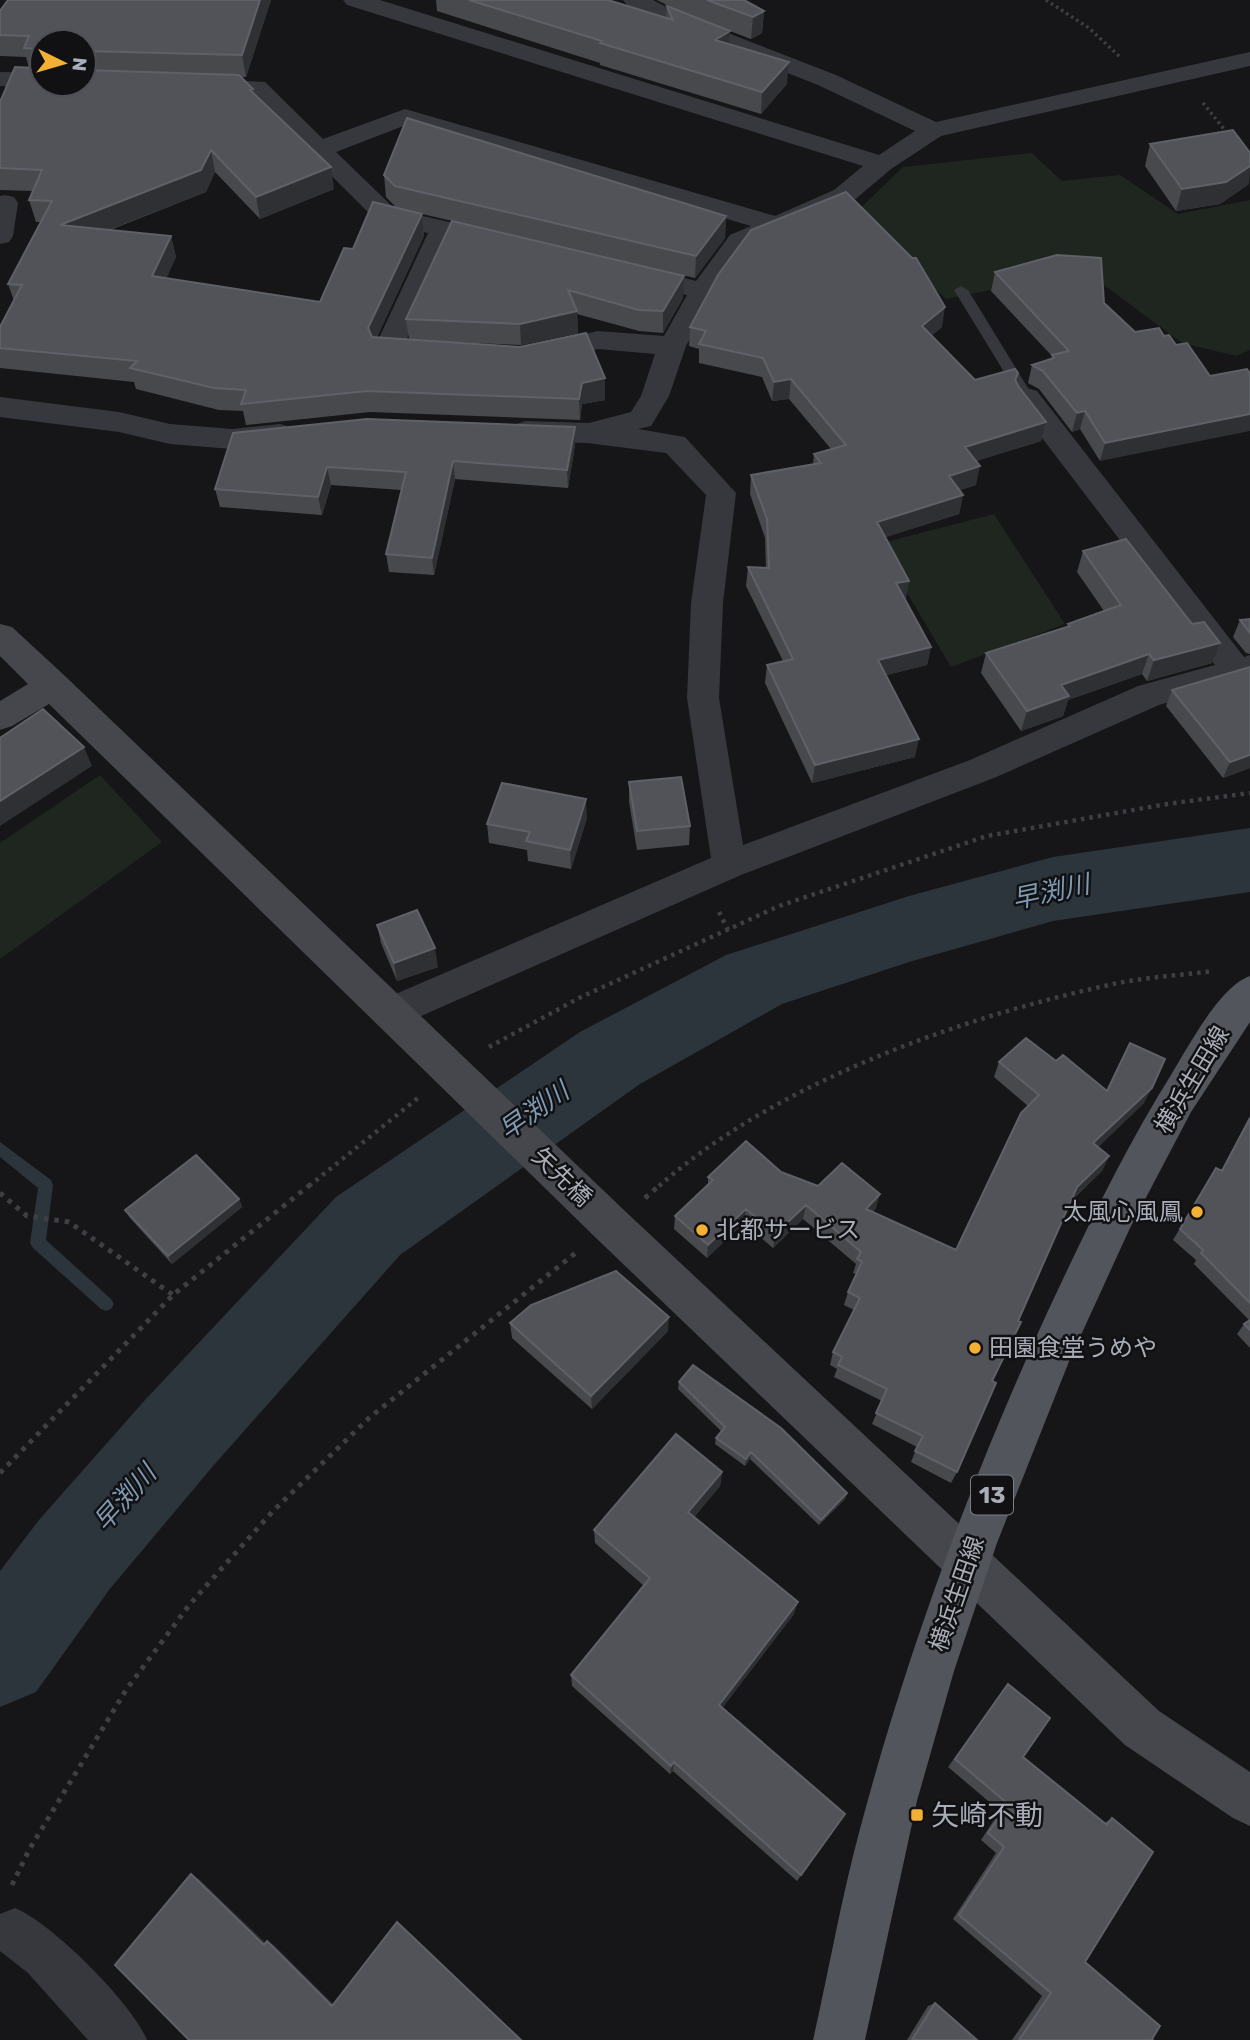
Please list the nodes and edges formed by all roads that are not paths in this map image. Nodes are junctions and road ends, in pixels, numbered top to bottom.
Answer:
1 (355, 0) edge
2 (635, 0) edge
3 (1250, 59) edge
4 (0, 79) edge
5 (28, 80) edge
6 (177, 85) edge
7 (933, 130) junction
8 (320, 149) junction
9 (882, 164) junction
10 (5, 203) dead end
11 (774, 224) junction
12 (444, 228) junction
13 (0, 236) edge
14 (522, 247) edge
15 (612, 269) edge
16 (961, 290) dead end
17 (703, 291) junction
18 (672, 346) junction
19 (441, 353) edge
20 (522, 357) edge
21 (1027, 398) joint
22 (0, 407) edge
23 (492, 429) edge
24 (301, 432) edge
25 (587, 433) junction
26 (0, 636) edge
27 (1243, 668) edge
28 (53, 685) junction
29 (0, 717) edge
30 (729, 865) junction
31 (1237, 981) edge
32 (390, 1013) junction
33 (967, 1561) junction
34 (1250, 1801) edge
35 (10, 1914) road end
36 (122, 2040) edge
37 (839, 2040) edge

1 - 9 street
2 - 7 street
3 - 7 street
4 - 5 street
6 - 8 street
7 - 9 street
8 - 11 street
8 - 12 street
9 - 11 street
10 - 13 street
11 - 17 street
12 - 14 street
12 - 19 street
15 - 17 street
16 - 21 lane
17 - 18 street
18 - 20 street
18 - 25 street
21 - 27 street
22 - 24 street
23 - 25 street
25 - 30 street
26 - 28 street, 矢先橋
27 - 30 street
28 - 29 street
28 - 32 street, 矢先橋
30 - 32 street
31 - 33 main road, 横浜生田線 / 13
32 - 33 street, 矢先橋
33 - 34 street, 矢先橋
33 - 37 main road, 横浜生田線 / 13
35 - 36 street

